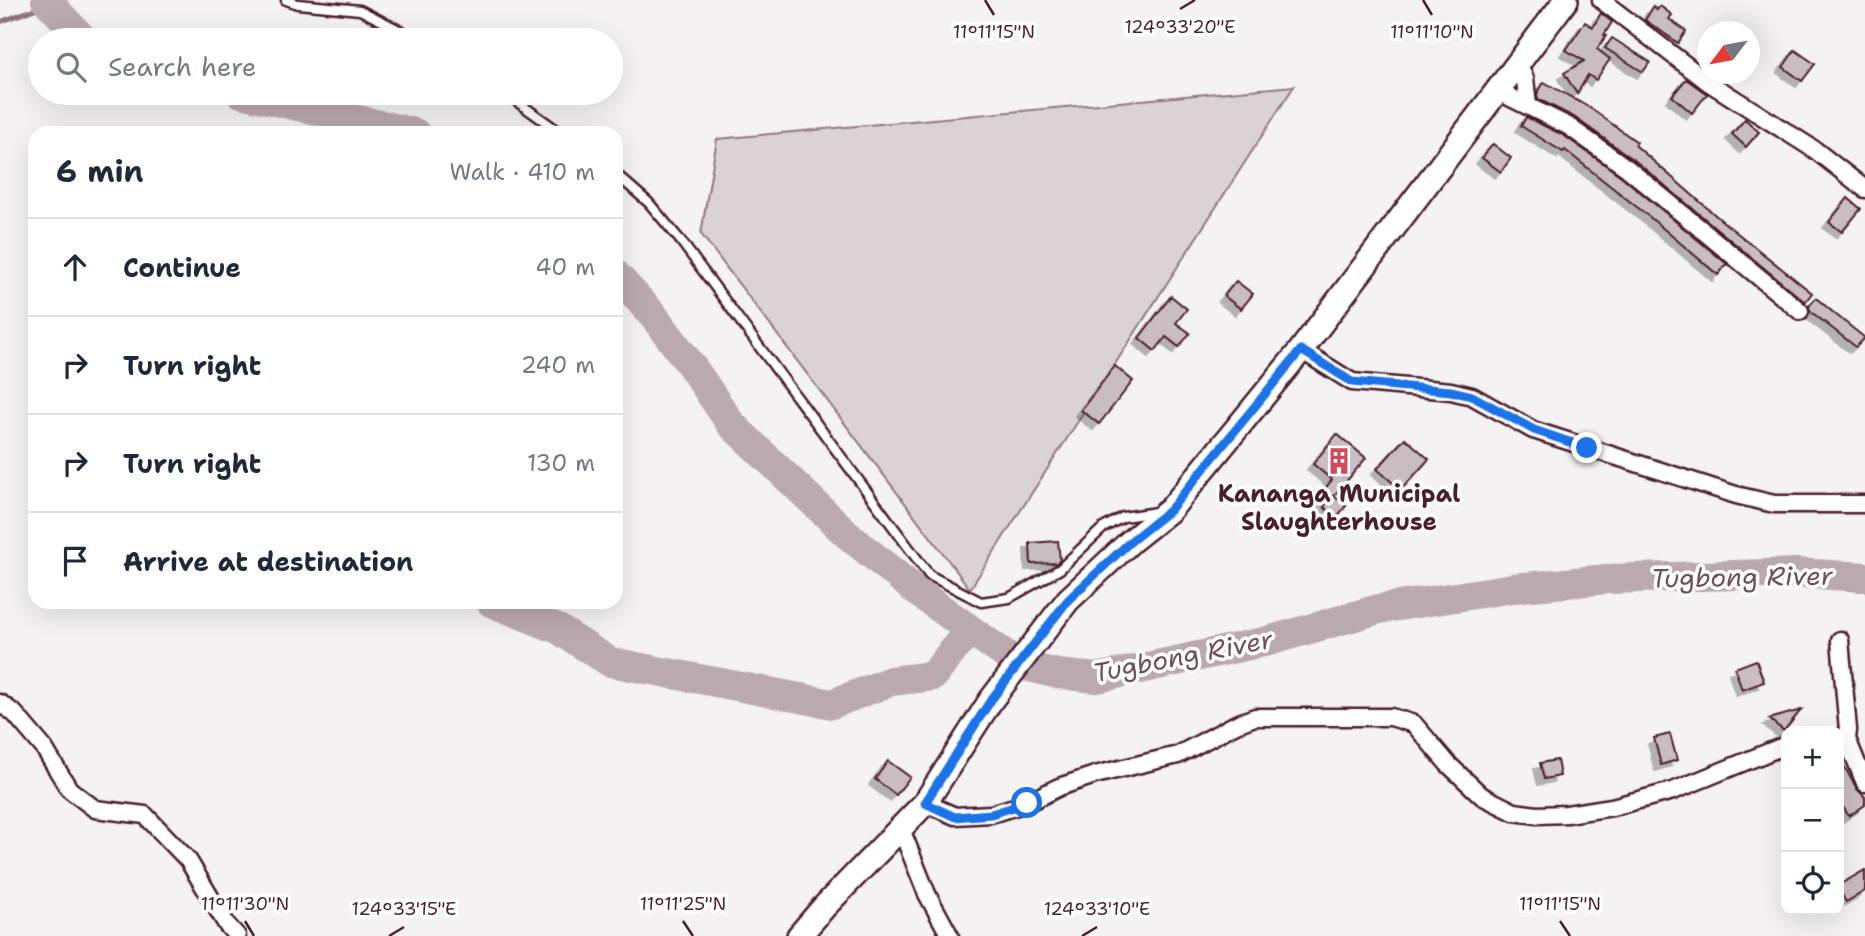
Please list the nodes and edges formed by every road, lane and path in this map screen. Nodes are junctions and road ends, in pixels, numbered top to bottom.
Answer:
1 (286, 0) edge
2 (1566, 0) edge
3 (1601, 0) edge
4 (395, 28) edge
5 (1518, 64) junction
6 (1497, 91) junction
7 (522, 105) edge
8 (1528, 106) junction
9 (551, 126) edge
10 (623, 180) edge
11 (1865, 189) edge
12 (1800, 311) dead end
13 (1301, 350) junction
14 (1865, 504) edge
15 (1170, 510) junction
16 (1840, 640) dead end
17 (0, 703) edge
18 (1844, 736) edge
19 (1844, 740) edge
20 (1781, 746) edge
21 (1865, 783) edge
22 (925, 803) junction
23 (901, 829) junction
24 (237, 936) edge
25 (799, 936) edge
26 (950, 936) edge

1 - 4 lane
2 - 5 street
3 - 11 street
5 - 6 street
5 - 8 street
6 - 8 street
6 - 13 street
7 - 9 lane
8 - 12 street
10 - 15 lane
13 - 14 street
13 - 15 street
15 - 22 street
16 - 18 street
17 - 24 street
19 - 21 street
20 - 22 street
22 - 23 street
23 - 25 street
23 - 26 street

